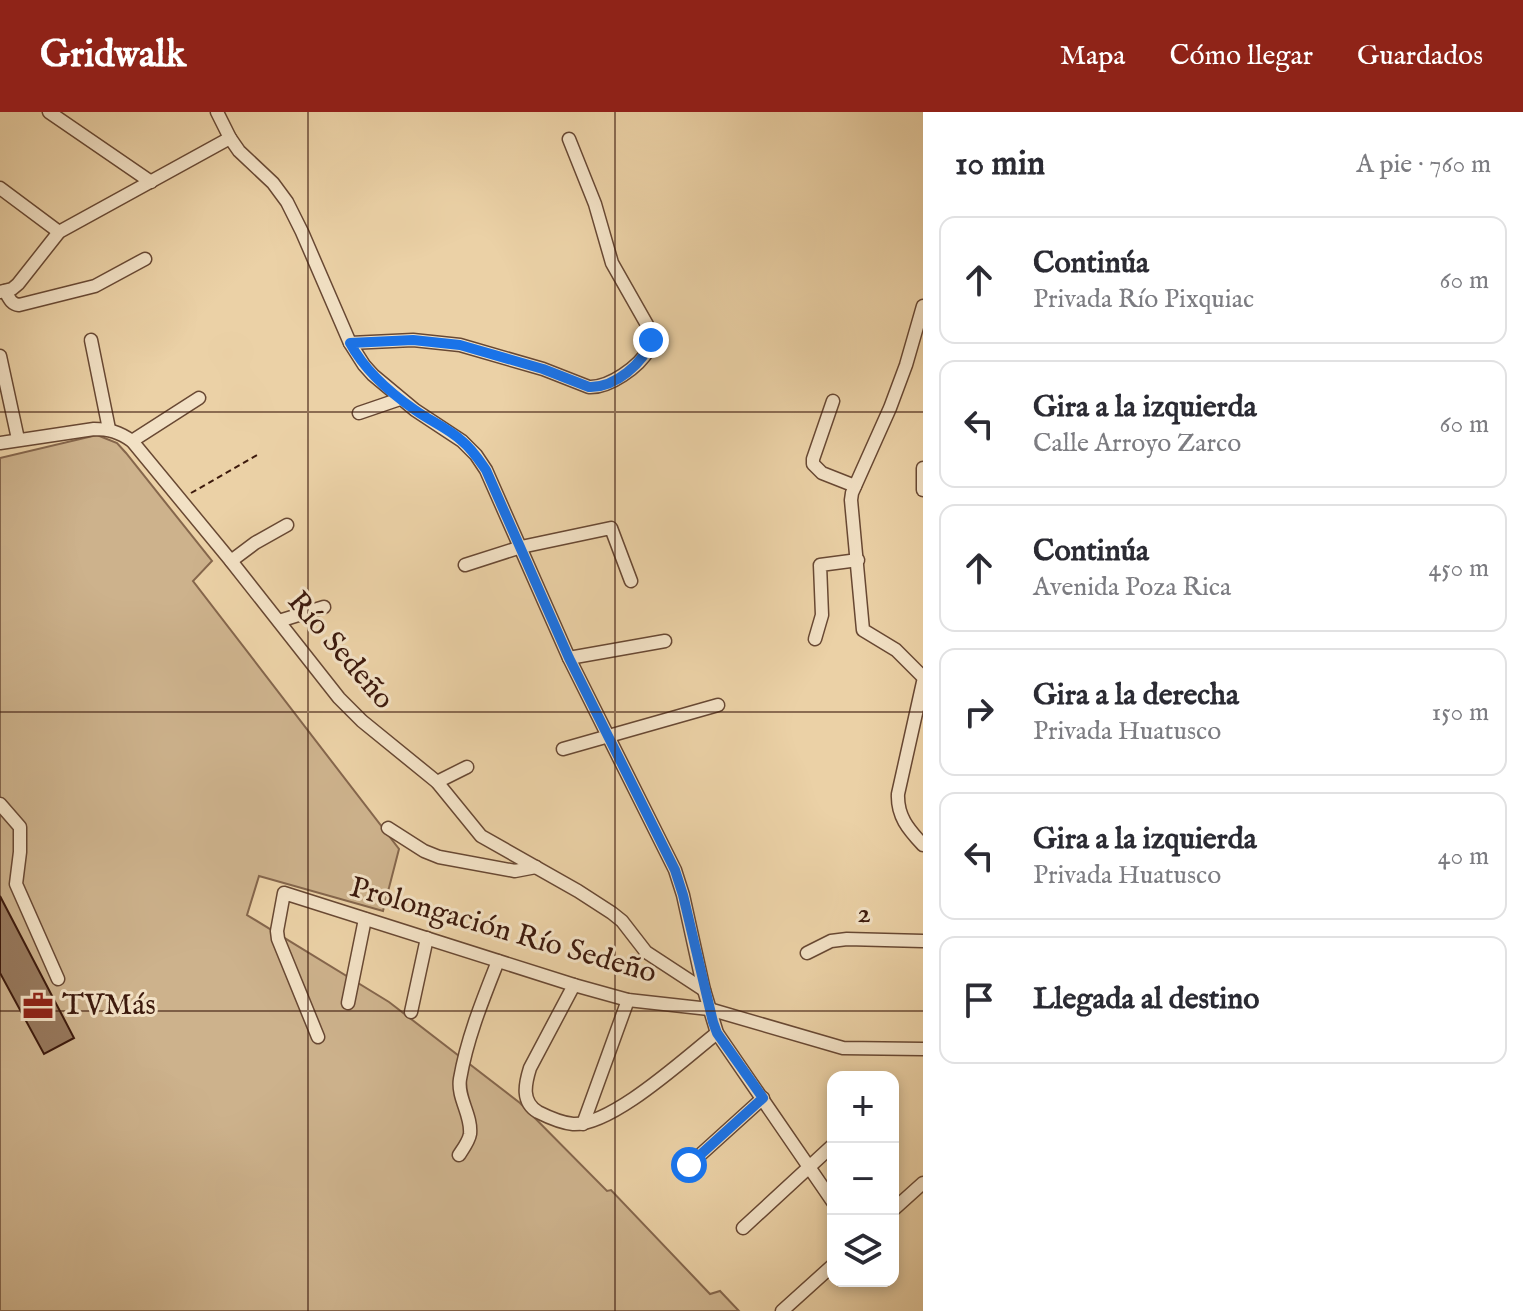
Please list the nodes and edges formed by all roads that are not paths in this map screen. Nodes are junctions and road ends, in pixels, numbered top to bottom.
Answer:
1 (49, 112) edge
2 (217, 112) edge
3 (230, 138) junction
4 (569, 139) dead end
5 (151, 182) junction
6 (0, 188) edge
7 (59, 232) junction
8 (145, 259) dead end
9 (2, 292) edge
10 (923, 306) edge
11 (91, 340) dead end
12 (350, 343) junction
13 (0, 356) edge
14 (3, 383) edge
15 (199, 398) dead end
16 (400, 399) junction
17 (833, 401) dead end
18 (359, 413) dead end
19 (109, 429) junction
20 (18, 439) junction
21 (132, 441) junction
22 (0, 443) edge
23 (923, 468) edge
24 (855, 486) junction
25 (923, 490) edge
26 (287, 525) dead end
27 (521, 547) junction
28 (858, 560) junction
29 (231, 561) junction
30 (465, 565) dead end
31 (631, 581) dead end
32 (324, 607) dead end
33 (279, 621) junction
34 (815, 639) dead end
35 (665, 641) dead end
36 (569, 658) junction
37 (923, 680) edge
38 (718, 705) dead end
39 (609, 736) junction
40 (563, 749) dead end
41 (467, 767) dead end
42 (437, 782) junction
43 (0, 804) edge
44 (388, 828) dead end
45 (923, 845) edge
46 (536, 867) junction
47 (365, 919) junction
48 (427, 938) junction
49 (923, 941) edge
50 (807, 953) dead end
51 (498, 961) junction
52 (58, 979) dead end
53 (574, 985) junction
54 (704, 990) junction
55 (628, 1000) junction
56 (348, 1003) dead end
57 (709, 1009) junction
58 (411, 1012) dead end
59 (717, 1033) junction
60 (318, 1037) dead end
61 (923, 1049) edge
62 (763, 1098) junction
63 (583, 1124) junction
64 (827, 1150) edge
65 (459, 1155) dead end
66 (689, 1165) dead end
67 (810, 1166) junction
68 (923, 1183) edge
69 (827, 1193) edge
70 (899, 1205) edge
71 (743, 1228) dead end
72 (827, 1270) edge
73 (782, 1311) edge

1 - 5 street
2 - 3 street
3 - 5 street
3 - 12 street
4 - 12 street
5 - 7 street
6 - 7 street
7 - 9 street
8 - 9 street
10 - 24 street
11 - 19 street
12 - 16 street
13 - 14 street
14 - 20 street
15 - 21 street
16 - 18 street
16 - 27 street
17 - 24 street
19 - 20 street
19 - 21 street, Río Sedeño
20 - 22 street
21 - 29 street, Río Sedeño
23 - 25 street
24 - 28 street
26 - 29 street
27 - 30 street
27 - 31 street
27 - 36 street
28 - 34 street
28 - 37 street
29 - 33 street, Río Sedeño
32 - 33 street
33 - 42 street, Río Sedeño
35 - 36 street
36 - 39 street
37 - 45 street
38 - 39 street
39 - 40 street
39 - 54 street
41 - 42 street
42 - 46 street, Río Sedeño
43 - 52 street
44 - 46 street
46 - 54 street, Río Sedeño
47 - 48 street, Prolongación Río Sedeño
47 - 56 street
47 - 60 street, Prolongación Río Sedeño
48 - 51 street, Prolongación Río Sedeño
48 - 58 street
49 - 50 street, 2
51 - 53 street, Prolongación Río Sedeño
51 - 65 street
53 - 55 street, Prolongación Río Sedeño
53 - 63 street
54 - 57 street
55 - 57 street, Prolongación Río Sedeño
55 - 63 street
57 - 59 street
57 - 61 street, Prolongación Río Sedeño
59 - 62 street
59 - 63 street
62 - 66 street
62 - 67 street
64 - 67 street
67 - 69 street
67 - 71 street
68 - 70 street
72 - 73 street

